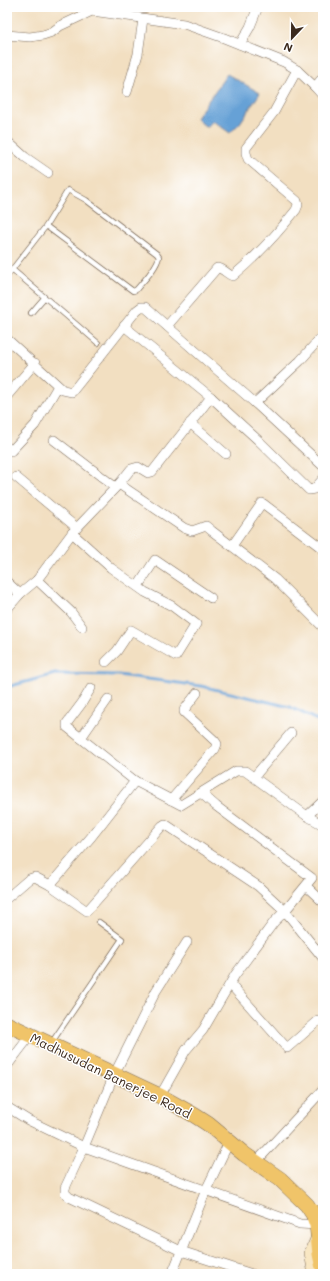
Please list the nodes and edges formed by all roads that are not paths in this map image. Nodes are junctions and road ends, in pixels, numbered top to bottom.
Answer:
1 (258, 7) edge
2 (88, 9) edge
3 (143, 19) junction
4 (7, 35) edge
5 (240, 44) junction
6 (297, 70) junction
7 (323, 77) edge
8 (315, 87) junction
9 (127, 92) dead end
10 (323, 96) edge
11 (7, 141) edge
12 (48, 173) dead end
13 (46, 226) junction
14 (12, 270) junction
15 (7, 276) edge
16 (44, 298) junction
17 (31, 313) dead end
18 (124, 326) junction
19 (168, 326) junction
20 (323, 335) edge
21 (7, 339) edge
22 (98, 343) dead end
23 (35, 363) junction
24 (58, 386) junction
25 (7, 396) edge
26 (211, 397) junction
27 (255, 403) junction
28 (190, 423) junction
29 (54, 440) dead end
30 (8, 451) edge
31 (226, 454) dead end
32 (323, 466) edge
33 (16, 477) dead end
34 (323, 479) edge
35 (117, 486) junction
36 (74, 531) junction
37 (232, 546) junction
38 (323, 549) edge
39 (37, 580) junction
40 (7, 582) edge
41 (138, 586) junction
42 (20, 594) junction
43 (211, 598) dead end
44 (7, 609) edge
45 (82, 627) dead end
46 (323, 627) edge
47 (106, 662) dead end
48 (91, 688) dead end
49 (197, 692) dead end
50 (108, 699) dead end
51 (291, 733) dead end
52 (81, 738) junction
53 (254, 777) junction
54 (135, 781) junction
55 (201, 793) junction
56 (171, 800) junction
57 (323, 801) edge
58 (308, 816) junction
59 (323, 825) edge
60 (50, 885) junction
61 (306, 886) junction
62 (7, 898) edge
63 (322, 899) edge
64 (285, 911) junction
65 (99, 922) dead end
66 (187, 942) dead end
67 (323, 958) edge
68 (230, 984) junction
69 (318, 1021) dead end
70 (7, 1024) edge
71 (30, 1036) junction
72 (51, 1044) junction
73 (7, 1066) edge
74 (114, 1075) junction
75 (323, 1090) edge
76 (160, 1096) junction
77 (7, 1107) edge
78 (229, 1142) junction
79 (84, 1147) junction
80 (256, 1162) junction
81 (206, 1190) junction
82 (320, 1229) edge
83 (181, 1251) junction
84 (321, 1261) edge
85 (172, 1274) edge
86 (252, 1274) edge
87 (315, 1274) edge

1 - 5 street
2 - 3 street
2 - 4 street
3 - 5 street
3 - 9 street
5 - 6 street
6 - 8 street
6 - 19 street
7 - 8 street
8 - 10 street
11 - 12 street
13 - 13 lane
13 - 14 lane
14 - 15 lane
14 - 16 lane
16 - 17 lane
16 - 22 lane
18 - 19 street
18 - 24 street
18 - 26 street
19 - 27 street
20 - 27 street
21 - 23 street
23 - 24 street
23 - 25 street
24 - 30 street
26 - 28 street
26 - 34 street
27 - 32 street
28 - 31 street
28 - 35 street
29 - 35 street
33 - 36 street
35 - 36 street
35 - 37 street
36 - 39 street
36 - 41 street
37 - 38 street
37 - 46 street
39 - 42 street
39 - 45 street
40 - 42 street
41 - 43 street
41 - 47 street
42 - 44 street
48 - 52 street
49 - 56 street
50 - 52 street
51 - 53 street
52 - 54 street
53 - 55 street
53 - 58 street
54 - 56 street
54 - 60 street
55 - 56 street
55 - 61 street
57 - 58 street
58 - 59 street
60 - 62 street
60 - 64 street
61 - 63 street
61 - 64 street
64 - 67 street
64 - 68 street
65 - 72 lane
66 - 74 street
68 - 69 street
68 - 76 street
70 - 71 main road, Madhusudan Banerjee Road
71 - 72 main road, Madhusudan Banerjee Road
71 - 73 street
72 - 74 main road, Madhusudan Banerjee Road
74 - 76 main road, Madhusudan Banerjee Road
74 - 79 street
75 - 80 street
76 - 78 main road, Madhusudan Banerjee Road
77 - 79 street
78 - 80 main road, Madhusudan Banerjee Road
78 - 81 street
79 - 81 street
79 - 83 street
80 - 82 main road, Madhusudan Banerjee Road
81 - 82 street
81 - 83 street
82 - 84 main road, Madhusudan Banerjee Road
82 - 87 street
83 - 85 street
83 - 86 street

